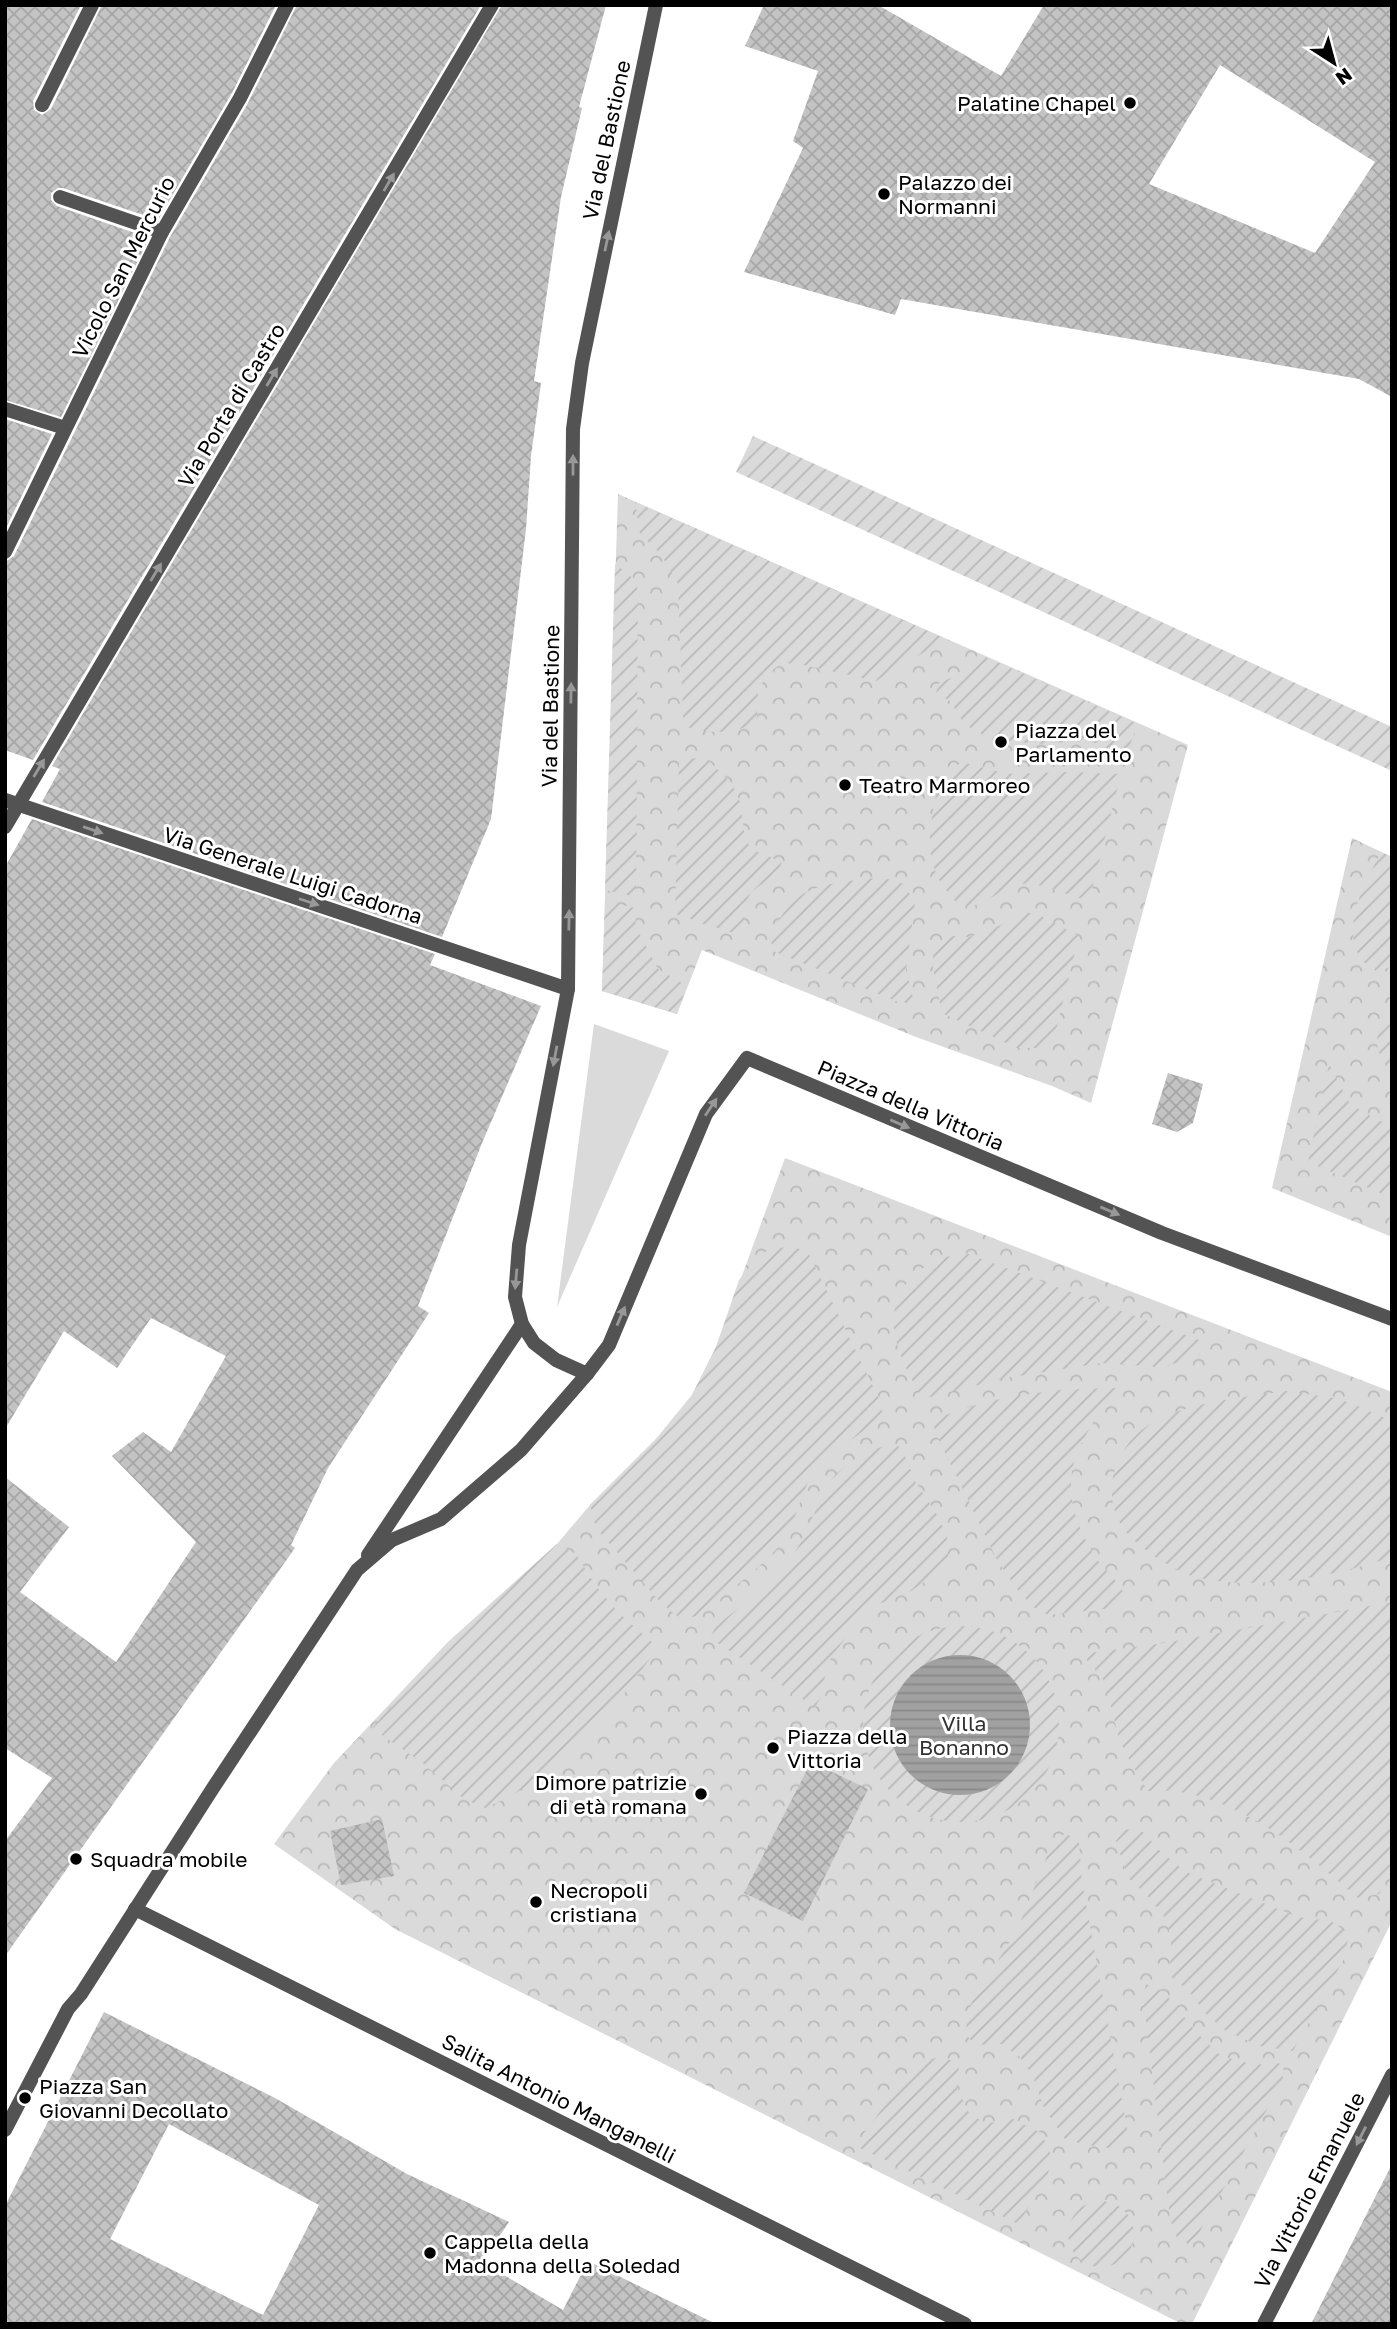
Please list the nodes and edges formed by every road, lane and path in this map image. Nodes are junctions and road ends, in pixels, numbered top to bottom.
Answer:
1 (92, 5) edge
2 (287, 5) edge
3 (492, 5) edge
4 (656, 5) edge
5 (42, 105) dead end
6 (60, 197) dead end
7 (162, 232) junction
8 (5, 409) edge
9 (65, 428) junction
10 (5, 552) edge
11 (11, 802) edge
12 (5, 827) edge
13 (568, 989) junction
14 (1392, 1319) edge
15 (522, 1324) junction
16 (587, 1374) junction
17 (358, 1570) junction
18 (135, 1909) junction
19 (1392, 2075) edge
20 (5, 2130) edge
21 (965, 2324) edge
22 (1264, 2324) edge

1 - 5 street
2 - 7 street, Vicolo San Mercurio
11 -> 3 street, Via Porta di Castro
13 -> 4 street, Via del Bastione
6 - 7 street
7 - 9 street, Vicolo San Mercurio
8 - 9 street
9 - 10 street, Vicolo San Mercurio
11 - 12 street, Via Porta di Castro
11 -> 13 street, Via Generale Luigi Cadorna
13 -> 15 street, Via del Bastione
16 -> 14 street, Piazza della Vittoria
15 - 16 street, Via del Bastione
15 - 17 street
16 - 17 street
17 - 18 street
18 - 20 street
18 - 21 street, Salita Antonio Manganelli
19 -> 22 street, Via Vittorio Emanuele

